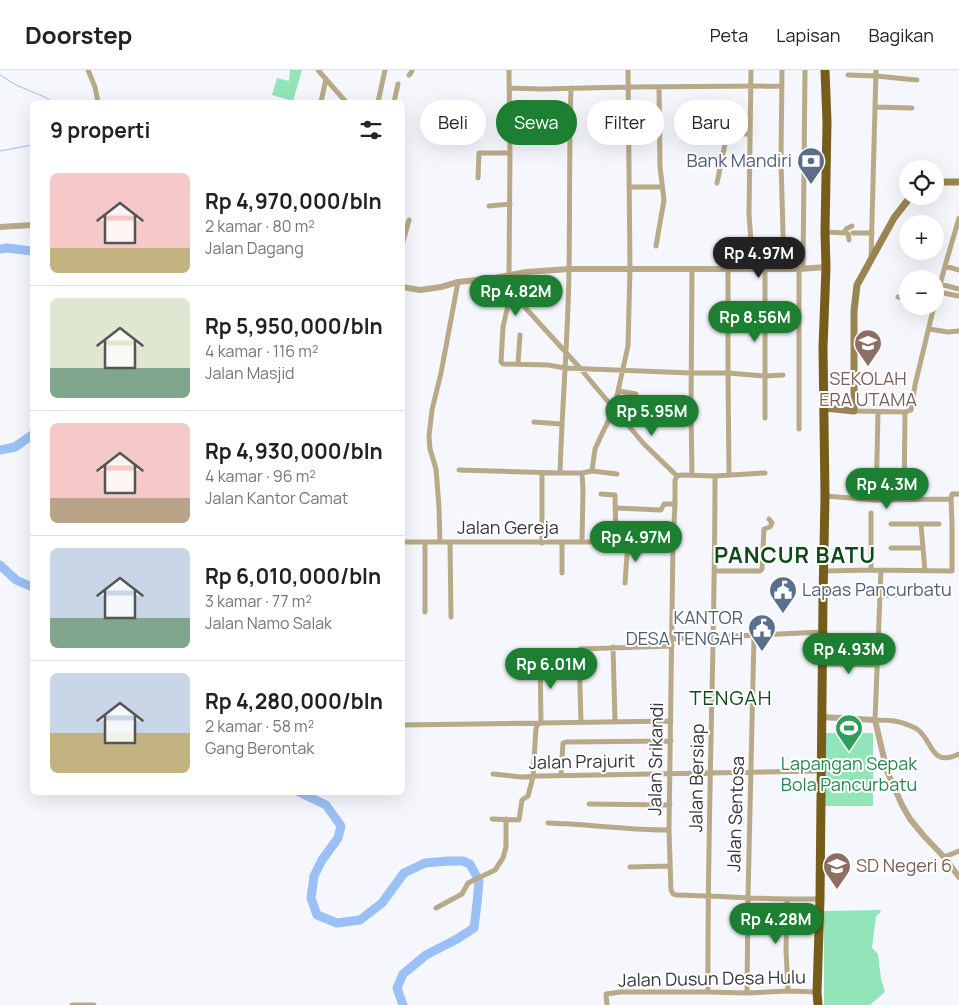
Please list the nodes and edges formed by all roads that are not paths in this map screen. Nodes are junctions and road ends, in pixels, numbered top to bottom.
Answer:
1 (88, 70) edge
2 (318, 70) edge
3 (385, 70) edge
4 (509, 70) edge
5 (628, 70) edge
6 (751, 70) edge
7 (782, 70) edge
8 (804, 70) edge
9 (825, 70) edge
10 (876, 73) edge
11 (848, 75) dead end
12 (326, 79) junction
13 (917, 80) dead end
14 (398, 84) dead end
15 (750, 86) junction
16 (782, 86) junction
17 (629, 87) junction
18 (659, 87) junction
19 (509, 88) junction
20 (571, 88) junction
21 (98, 100) edge
22 (321, 100) edge
23 (344, 100) edge
24 (378, 100) edge
25 (394, 100) edge
26 (875, 107) junction
27 (912, 108) dead end
28 (750, 134) junction
29 (510, 153) junction
30 (478, 178) dead end
31 (944, 182) edge
32 (959, 182) edge
33 (717, 183) dead end
34 (629, 187) junction
35 (661, 187) junction
36 (510, 204) junction
37 (904, 205) edge
38 (489, 206) dead end
39 (959, 218) edge
40 (409, 220) dead end
41 (30, 225) edge
42 (852, 226) dead end
43 (0, 227) edge
44 (825, 232) junction
45 (844, 233) junction
46 (853, 233) dead end
47 (872, 233) junction
48 (405, 234) edge
49 (849, 240) dead end
50 (656, 246) dead end
51 (871, 260) junction
52 (944, 266) junction
53 (826, 268) junction
54 (569, 269) junction
55 (630, 269) junction
56 (728, 269) junction
57 (752, 269) junction
58 (765, 269) junction
59 (784, 269) junction
60 (801, 269) junction
61 (692, 270) junction
62 (943, 270) edge
63 (959, 270) edge
64 (510, 274) junction
65 (458, 282) junction
66 (944, 285) edge
67 (405, 287) edge
68 (959, 289) edge
69 (511, 292) junction
70 (944, 293) edge
71 (959, 296) edge
72 (932, 315) edge
73 (929, 329) junction
74 (959, 331) edge
75 (520, 335) dead end
76 (566, 352) junction
77 (518, 364) junction
78 (565, 368) junction
79 (580, 368) junction
80 (623, 370) junction
81 (691, 373) junction
82 (728, 373) junction
83 (782, 375) dead end
84 (765, 376) junction
85 (619, 391) junction
86 (636, 394) dead end
87 (824, 408) junction
88 (614, 409) junction
89 (854, 411) junction
90 (878, 412) junction
91 (905, 412) junction
92 (765, 418) dead end
93 (534, 422) dead end
94 (561, 424) junction
95 (799, 429) dead end
96 (459, 470) dead end
97 (592, 471) junction
98 (542, 473) junction
99 (560, 473) junction
100 (582, 473) junction
101 (765, 473) dead end
102 (617, 474) dead end
103 (692, 475) junction
104 (729, 475) junction
105 (677, 476) junction
106 (715, 476) junction
107 (601, 494) dead end
108 (959, 494) edge
109 (825, 496) junction
110 (876, 500) junction
111 (904, 500) junction
112 (951, 500) junction
113 (676, 504) junction
114 (615, 508) junction
115 (871, 513) dead end
116 (769, 519) dead end
117 (959, 522) edge
118 (952, 523) junction
119 (891, 524) dead end
120 (939, 524) dead end
121 (921, 525) junction
122 (628, 541) junction
123 (405, 542) edge
124 (425, 542) junction
125 (440, 542) junction
126 (450, 542) junction
127 (562, 542) junction
128 (582, 542) junction
129 (616, 542) junction
130 (673, 542) junction
131 (542, 543) junction
132 (891, 548) dead end
133 (923, 548) junction
134 (871, 570) junction
135 (881, 570) junction
136 (715, 571) junction
137 (824, 571) junction
138 (925, 571) junction
139 (952, 571) junction
140 (959, 571) edge
141 (562, 573) dead end
142 (625, 584) dead end
143 (896, 595) dead end
144 (880, 596) junction
145 (425, 612) dead end
146 (451, 617) dead end
147 (822, 632) junction
148 (754, 636) junction
149 (672, 638) junction
150 (713, 638) junction
151 (672, 646) junction
152 (613, 647) junction
153 (540, 656) dead end
154 (823, 664) junction
155 (877, 665) junction
156 (822, 717) junction
157 (671, 720) junction
158 (875, 720) junction
159 (615, 721) junction
160 (581, 722) junction
161 (541, 723) junction
162 (405, 725) edge
163 (671, 741) junction
164 (959, 754) edge
165 (822, 771) junction
166 (751, 772) junction
167 (711, 773) junction
168 (493, 774) dead end
169 (670, 774) junction
170 (560, 775) junction
171 (533, 777) junction
172 (589, 804) dead end
173 (670, 805) junction
174 (492, 819) dead end
175 (506, 819) junction
176 (548, 823) dead end
177 (669, 830) junction
178 (959, 851) edge
179 (944, 857) junction
180 (669, 866) junction
181 (630, 867) dead end
182 (959, 877) edge
183 (708, 896) junction
184 (748, 897) junction
185 (787, 900) junction
186 (820, 900) junction
187 (436, 908) dead end
188 (788, 990) junction
189 (708, 992) junction
190 (817, 992) junction
191 (747, 993) junction
192 (72, 1005) edge
193 (94, 1005) edge
194 (607, 1005) edge
195 (818, 1005) edge

1 - 21 street
2 - 12 street
3 - 24 street
4 - 19 street
5 - 17 street
6 - 15 street
7 - 16 street
8 - 60 street
9 - 44 highway
10 - 11 street
10 - 13 street
10 - 26 street
12 - 22 street
12 - 23 street
14 - 25 street
15 - 16 street
15 - 18 street
15 - 28 street
16 - 59 street
17 - 18 street
17 - 20 street
17 - 34 street
18 - 35 street
19 - 20 street
19 - 29 street
20 - 54 street
26 - 27 street
26 - 47 street
28 - 33 street
28 - 57 street
29 - 30 street
29 - 36 street
31 - 32 main road
34 - 35 street
34 - 55 street
35 - 50 street
36 - 38 street
36 - 64 street
37 - 51 main road
39 - 52 street
40 - 48 street
41 - 43 street
42 - 45 street
44 - 45 street
44 - 53 highway
45 - 49 street
46 - 47 street
47 - 51 street
51 - 89 main road
52 - 62 street
52 - 63 street
53 - 60 street
53 - 87 highway
54 - 55 street
54 - 64 street
54 - 76 street
55 - 61 street
55 - 80 street
56 - 57 street
56 - 61 street
56 - 82 street
57 - 58 street
58 - 59 street
58 - 84 street
59 - 60 street
60 - 95 street
61 - 81 street
64 - 65 street
64 - 69 street
65 - 67 street
65 - 125 street
66 - 68 street
69 - 76 street
69 - 77 street
70 - 71 street
72 - 73 street
73 - 74 street
73 - 91 street
75 - 77 street
76 - 78 street
76 - 79 street
77 - 78 street
78 - 79 street
78 - 94 street
79 - 80 street
79 - 88 street
80 - 81 street
80 - 85 street
81 - 82 street
81 - 103 street
82 - 84 street
82 - 104 street
83 - 84 street
84 - 92 street
85 - 86 street
85 - 88 street
87 - 89 main road
87 - 109 highway
88 - 97 street
88 - 105 street
89 - 90 street
90 - 91 street
90 - 110 street
91 - 111 street
93 - 94 street
94 - 99 street
96 - 98 street
97 - 100 street
97 - 102 street
98 - 99 street
98 - 131 street
99 - 100 street
100 - 128 street
101 - 104 street
103 - 105 street
103 - 106 street
104 - 106 street
105 - 113 street, Jalan Srikandi
106 - 136 street, Jalan Bersiap
107 - 114 street
108 - 112 street
109 - 110 street
109 - 137 highway
110 - 111 street
111 - 112 street
112 - 118 street
113 - 114 street
113 - 130 street, Jalan Srikandi
114 - 129 street
115 - 134 street
116 - 136 street
117 - 118 street
118 - 139 street
119 - 121 street
120 - 121 street
121 - 133 street
122 - 129 street, Jalan Gereja
122 - 130 street, Jalan Gereja
122 - 142 street
123 - 124 street, Jalan Gereja
124 - 125 street, Jalan Gereja
124 - 145 street
125 - 126 street, Jalan Gereja
126 - 131 street, Jalan Gereja
126 - 146 street
127 - 128 street, Jalan Gereja
127 - 131 street, Jalan Gereja
127 - 141 street
128 - 129 street, Jalan Gereja
130 - 149 street, Jalan Srikandi
132 - 133 street
133 - 138 street
134 - 135 street
134 - 137 street
135 - 138 street
135 - 144 street
136 - 150 street, Jalan Bersiap
137 - 147 highway
138 - 139 street
139 - 140 street
143 - 144 street
144 - 155 street
147 - 148 street
147 - 154 highway
148 - 150 street
148 - 166 street, Jalan Sentosa
149 - 150 street
149 - 151 street, Jalan Srikandi
150 - 167 street, Jalan Bersiap
151 - 152 street
151 - 157 street, Jalan Srikandi
152 - 159 street
152 - 160 street
153 - 161 street
154 - 155 street
154 - 156 highway
155 - 158 street
156 - 158 street
156 - 165 highway
157 - 159 street
157 - 163 street, Jalan Srikandi
158 - 164 street
158 - 179 street
159 - 160 street
160 - 161 street
161 - 162 street
161 - 171 street
163 - 169 street, Jalan Srikandi
163 - 170 street
165 - 166 street, Jalan Prajurit
165 - 186 highway
166 - 167 street, Jalan Prajurit
166 - 184 street, Jalan Sentosa
167 - 169 street, Jalan Prajurit
167 - 183 street, Jalan Bersiap
168 - 171 street, Jalan Prajurit
169 - 170 street, Jalan Prajurit
169 - 173 street, Jalan Srikandi
170 - 171 street, Jalan Prajurit
171 - 175 street
172 - 173 street
173 - 177 street, Jalan Srikandi
174 - 175 street
175 - 187 street
176 - 177 street
177 - 180 street, Jalan Srikandi
178 - 179 street
179 - 182 street
180 - 181 street
180 - 183 street, Jalan Srikandi
183 - 184 street, Jalan Srikandi
183 - 189 street, Jalan Bersiap
184 - 185 street, Jalan Srikandi
184 - 191 street, Jalan Sentosa
185 - 186 street, Jalan Srikandi
185 - 188 street
186 - 190 highway
188 - 190 street, Jalan Dusun Desa Hulu
188 - 191 street, Jalan Dusun Desa Hulu
189 - 191 street, Jalan Dusun Desa Hulu
189 - 194 street, Jalan Dusun Desa Hulu
190 - 195 highway
192 - 193 street

